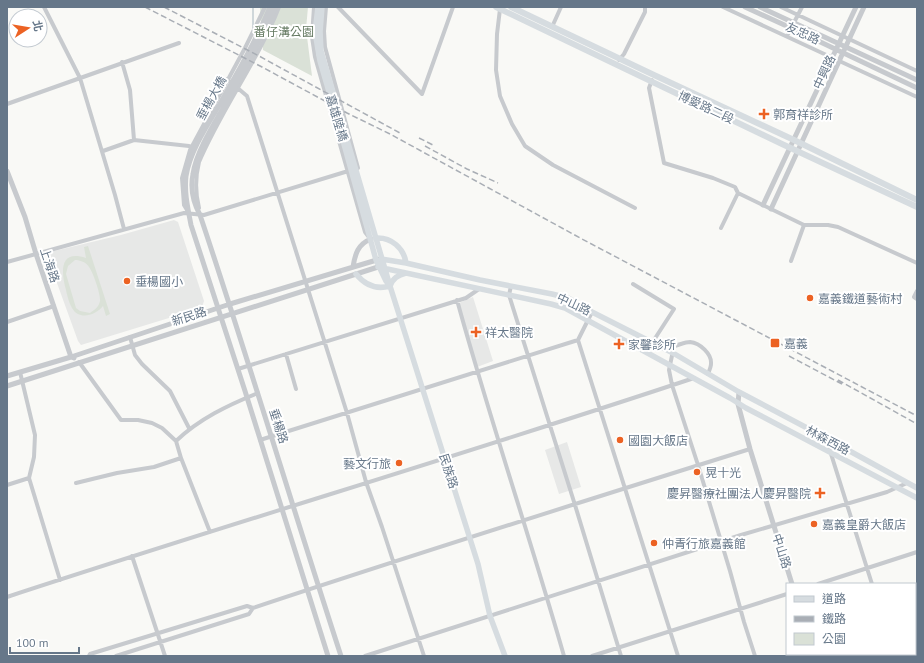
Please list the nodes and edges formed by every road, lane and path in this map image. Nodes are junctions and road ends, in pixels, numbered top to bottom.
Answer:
1 (44, 7) edge
2 (265, 7) edge
3 (270, 7) edge
4 (275, 7) edge
5 (279, 7) edge
6 (314, 7) edge
7 (318, 7) edge
8 (322, 7) edge
9 (326, 7) edge
10 (338, 7) edge
11 (453, 7) edge
12 (511, 7) edge
13 (561, 7) edge
14 (645, 7) edge
15 (723, 7) edge
16 (745, 7) edge
17 (760, 7) edge
18 (781, 7) edge
19 (802, 7) edge
20 (856, 7) edge
21 (864, 7) edge
22 (498, 8) edge
23 (796, 15) junction
24 (795, 22) junction
25 (552, 27) junction
26 (791, 28) junction
27 (787, 36) junction
28 (843, 36) junction
29 (849, 40) junction
30 (179, 42) dead end
31 (839, 44) junction
32 (846, 47) junction
33 (836, 50) junction
34 (844, 54) junction
35 (833, 58) junction
36 (620, 59) junction
37 (840, 61) junction
38 (122, 62) junction
39 (612, 63) junction
40 (917, 71) edge
41 (80, 78) junction
42 (652, 78) junction
43 (227, 79) dead end
44 (917, 80) edge
45 (917, 88) edge
46 (917, 97) edge
47 (7, 104) edge
48 (134, 140) junction
49 (794, 140) junction
50 (802, 144) junction
51 (189, 146) dead end
52 (789, 147) junction
53 (103, 151) junction
54 (798, 151) junction
55 (7, 171) edge
56 (345, 172) dead end
57 (277, 193) junction
58 (738, 193) junction
59 (917, 200) edge
60 (196, 203) junction
61 (186, 205) junction
62 (763, 206) junction
63 (917, 207) edge
64 (635, 208) dead end
65 (771, 209) junction
66 (189, 213) junction
67 (200, 215) junction
68 (804, 226) junction
69 (721, 228) dead end
70 (124, 229) junction
71 (370, 230) junction
72 (373, 238) junction
73 (36, 254) junction
74 (379, 259) junction
75 (791, 261) dead end
76 (7, 262) edge
77 (406, 263) junction
78 (917, 263) edge
79 (354, 267) junction
80 (381, 267) junction
81 (407, 273) junction
82 (356, 274) junction
83 (483, 281) junction
84 (305, 282) junction
85 (633, 284) dead end
86 (390, 286) junction
87 (511, 286) junction
88 (307, 289) junction
89 (479, 289) junction
90 (917, 292) edge
91 (508, 295) junction
92 (917, 299) edge
93 (457, 300) junction
94 (230, 304) junction
95 (54, 306) junction
96 (218, 308) junction
97 (592, 312) junction
98 (232, 313) junction
99 (221, 317) junction
100 (399, 319) junction
101 (587, 320) junction
102 (7, 322) edge
103 (130, 337) junction
104 (578, 340) junction
105 (324, 342) junction
106 (652, 343) junction
107 (132, 345) junction
108 (673, 353) junction
109 (286, 354) junction
110 (528, 355) junction
111 (72, 357) junction
112 (79, 362) junction
113 (670, 365) junction
114 (249, 366) junction
115 (238, 369) junction
116 (20, 372) junction
117 (477, 372) junction
118 (708, 374) junction
119 (7, 376) edge
120 (694, 378) junction
121 (23, 380) junction
122 (672, 385) junction
123 (7, 386) edge
124 (296, 389) dead end
125 (422, 389) junction
126 (739, 392) junction
127 (258, 393) junction
128 (247, 398) junction
129 (738, 404) junction
130 (600, 409) junction
131 (347, 413) junction
132 (549, 425) junction
133 (189, 428) junction
134 (272, 436) junction
135 (826, 438) junction
136 (260, 440) junction
137 (176, 441) junction
138 (498, 441) junction
139 (750, 449) junction
140 (831, 453) junction
141 (181, 458) junction
142 (445, 458) junction
143 (698, 465) junction
144 (29, 478) junction
145 (366, 482) junction
146 (76, 483) dead end
147 (907, 483) junction
148 (7, 485) edge
149 (898, 488) junction
150 (917, 488) edge
151 (625, 489) junction
152 (917, 498) edge
153 (847, 503) junction
154 (294, 505) junction
155 (575, 505) junction
156 (281, 509) junction
157 (524, 521) junction
158 (773, 525) junction
159 (210, 532) junction
160 (469, 537) junction
161 (721, 542) junction
162 (917, 552) edge
163 (132, 556) junction
164 (394, 563) junction
165 (649, 565) junction
166 (867, 569) junction
167 (60, 580) junction
168 (598, 582) junction
169 (792, 583) edge
170 (821, 583) edge
171 (872, 583) edge
172 (318, 586) junction
173 (307, 591) junction
174 (786, 594) edge
175 (7, 597) edge
176 (547, 597) junction
177 (253, 608) junction
178 (740, 609) junction
179 (490, 616) junction
180 (670, 632) junction
181 (158, 634) junction
182 (419, 639) junction
183 (160, 642) junction
184 (618, 648) junction
185 (89, 656) edge
186 (116, 656) edge
187 (164, 656) edge
188 (328, 656) edge
189 (341, 656) edge
190 (365, 656) edge
191 (424, 656) edge
192 (505, 656) edge
193 (564, 656) edge
194 (592, 656) edge
195 (621, 656) edge
196 (678, 656) edge
197 (755, 656) edge

1 - 41 street
2 - 61 street
3 - 61 street, 垂楊大橋
4 - 60 street, 垂楊大橋
5 - 60 street
6 - 71 street
7 - 71 main road, 嘉雄陸橋
8 - 71 main road, 嘉雄陸橋
9 - 71 street
10 - 11 street
12 - 25 main road, 博愛路二段
13 - 25 street
14 - 36 street
15 - 27 street, 友忠路
16 - 26 street, 友忠路
17 - 24 street, 友忠路
18 - 23 street, 友忠路
19 - 23 street
20 - 28 street, 中興路
21 - 29 street, 中興路
22 - 39 main road, 博愛路二段
22 - 64 street
23 - 24 street
23 - 28 street, 友忠路
24 - 26 street
24 - 31 street, 友忠路
25 - 36 main road, 博愛路二段
26 - 27 street
26 - 33 street, 友忠路
27 - 35 street, 友忠路
28 - 29 street, 友忠路
28 - 31 street, 中興路
29 - 32 street, 中興路
29 - 40 street, 友忠路
30 - 38 street
31 - 32 street, 友忠路
31 - 33 street, 中興路
32 - 34 street, 中興路
32 - 44 street, 友忠路
33 - 34 street, 友忠路
33 - 35 street, 中興路
34 - 37 street, 中興路
34 - 45 street, 友忠路
35 - 37 street, 友忠路
35 - 49 street, 中興路
36 - 39 street
36 - 42 main road, 博愛路二段
37 - 46 street, 友忠路
37 - 50 street, 中興路
38 - 41 street
38 - 48 street
39 - 42 main road, 博愛路二段
41 - 47 street
41 - 53 street
42 - 49 main road, 博愛路二段
42 - 52 main road, 博愛路二段
42 - 58 street
43 - 57 street
48 - 51 street
48 - 53 street
49 - 50 main road, 博愛路二段
49 - 52 street, 中興路
50 - 54 street, 中興路
50 - 59 main road, 博愛路二段
52 - 54 main road, 博愛路二段
52 - 62 street, 中興路
53 - 70 street
54 - 63 main road, 博愛路二段
54 - 65 street, 中興路
55 - 73 street, 上海路
56 - 57 street
57 - 67 street
57 - 84 street
58 - 62 street
58 - 69 street
60 - 67 street, 垂楊路
61 - 66 street, 垂楊路
62 - 65 street
65 - 68 street
66 - 67 street
66 - 70 street
66 - 96 street, 垂楊路
67 - 94 street, 垂楊路
68 - 75 street
68 - 78 street
70 - 73 street
71 - 72 main road, 民族路
72 - 74 main road, 民族路
72 - 77 main road
72 - 79 street
73 - 76 street
73 - 95 street, 上海路
74 - 77 main road, 中山路
74 - 79 street, 新民路
74 - 80 main road, 民族路
77 - 83 main road, 中山路
79 - 84 street, 新民路
80 - 81 main road, 中山路
80 - 82 street, 新民路
80 - 86 main road, 民族路
81 - 86 main road
81 - 89 main road, 中山路
82 - 86 main road
82 - 88 street, 新民路
83 - 87 main road, 中山路
83 - 89 main road
84 - 88 street
84 - 94 street, 新民路
85 - 106 street
86 - 100 main road, 民族路
87 - 91 street
87 - 97 main road, 中山路
88 - 98 street, 新民路
88 - 105 street
89 - 91 main road, 中山路
89 - 93 street
90 - 92 street
91 - 101 main road, 中山路
91 - 110 street
93 - 100 street
93 - 117 street
94 - 96 street, 新民路
94 - 98 street, 垂楊路
95 - 102 street
95 - 111 street, 上海路
96 - 99 street, 垂楊路
96 - 103 street, 新民路
97 - 101 street
97 - 106 main road, 中山路
98 - 99 street, 新民路
98 - 114 street, 垂楊路
99 - 107 street, 新民路
99 - 115 street, 垂楊路
100 - 105 street
100 - 125 main road, 民族路
101 - 104 street
101 - 113 main road, 中山路
103 - 107 street
103 - 111 street, 新民路
104 - 110 street
104 - 130 street
105 - 109 street
105 - 131 street
106 - 108 main road, 中山路
107 - 112 street, 新民路
107 - 133 street
108 - 113 street
108 - 118 main road, 中山路
108 - 118 street
109 - 114 street
109 - 124 street
110 - 117 street
110 - 132 street
111 - 112 street
111 - 116 street, 新民路
112 - 121 street, 新民路
112 - 137 street
113 - 120 main road, 中山路
113 - 122 street
114 - 115 street
114 - 127 street, 垂楊路
115 - 128 street, 垂楊路
116 - 119 street, 新民路
116 - 121 street
117 - 125 street
117 - 138 street
118 - 126 main road, 中山路
120 - 122 street
120 - 129 main road, 中山路
121 - 123 street, 新民路
121 - 144 street
122 - 130 street
122 - 143 street
125 - 131 street
125 - 142 main road, 民族路
126 - 129 street, 中山路
126 - 135 main road, 林森西路
127 - 128 street
127 - 134 street, 垂楊路
128 - 133 street
128 - 136 street, 垂楊路
129 - 139 street, 中山路
129 - 140 main road, 林森西路
130 - 132 street
130 - 151 street
131 - 134 street
131 - 145 street
132 - 138 street
132 - 155 street
133 - 137 street
134 - 136 street
134 - 154 street, 垂楊路
135 - 140 street
135 - 147 main road, 林森西路
136 - 156 street, 垂楊路
137 - 141 street
138 - 142 street
138 - 157 street
139 - 143 street
139 - 158 street, 中山路
140 - 149 main road, 林森西路
140 - 153 street
141 - 146 street
141 - 159 street
142 - 145 street
142 - 160 main road, 民族路
143 - 151 street
143 - 161 street
144 - 148 street
144 - 167 street
145 - 154 street
145 - 164 street
147 - 149 street
147 - 150 main road, 林森西路
149 - 152 main road, 林森西路
149 - 153 street
151 - 155 street
151 - 165 street
153 - 158 street
153 - 166 street
154 - 156 street
154 - 172 street, 垂楊路
155 - 157 street
155 - 168 street
156 - 159 street
156 - 173 street, 垂楊路
157 - 160 street
157 - 176 street
158 - 161 street
158 - 169 street, 中山路
159 - 163 street
160 - 164 street
160 - 179 main road, 民族路
161 - 165 street
161 - 178 street
162 - 166 street
163 - 167 street
163 - 181 street
164 - 172 street
164 - 182 street
165 - 168 street
165 - 180 street
166 - 170 street
166 - 171 street
167 - 175 street
168 - 176 street
168 - 184 street
172 - 173 street
172 - 189 street, 垂楊路
173 - 177 street
173 - 188 street, 垂楊路
174 - 178 street
176 - 179 street
176 - 193 street
177 - 181 street
177 - 183 street
178 - 180 street
178 - 197 street
179 - 182 street
179 - 192 main road, 民族路
180 - 184 street
180 - 196 street
181 - 183 street
181 - 185 street
182 - 190 street
182 - 191 street
183 - 186 street
183 - 187 street
184 - 194 street
184 - 195 street

